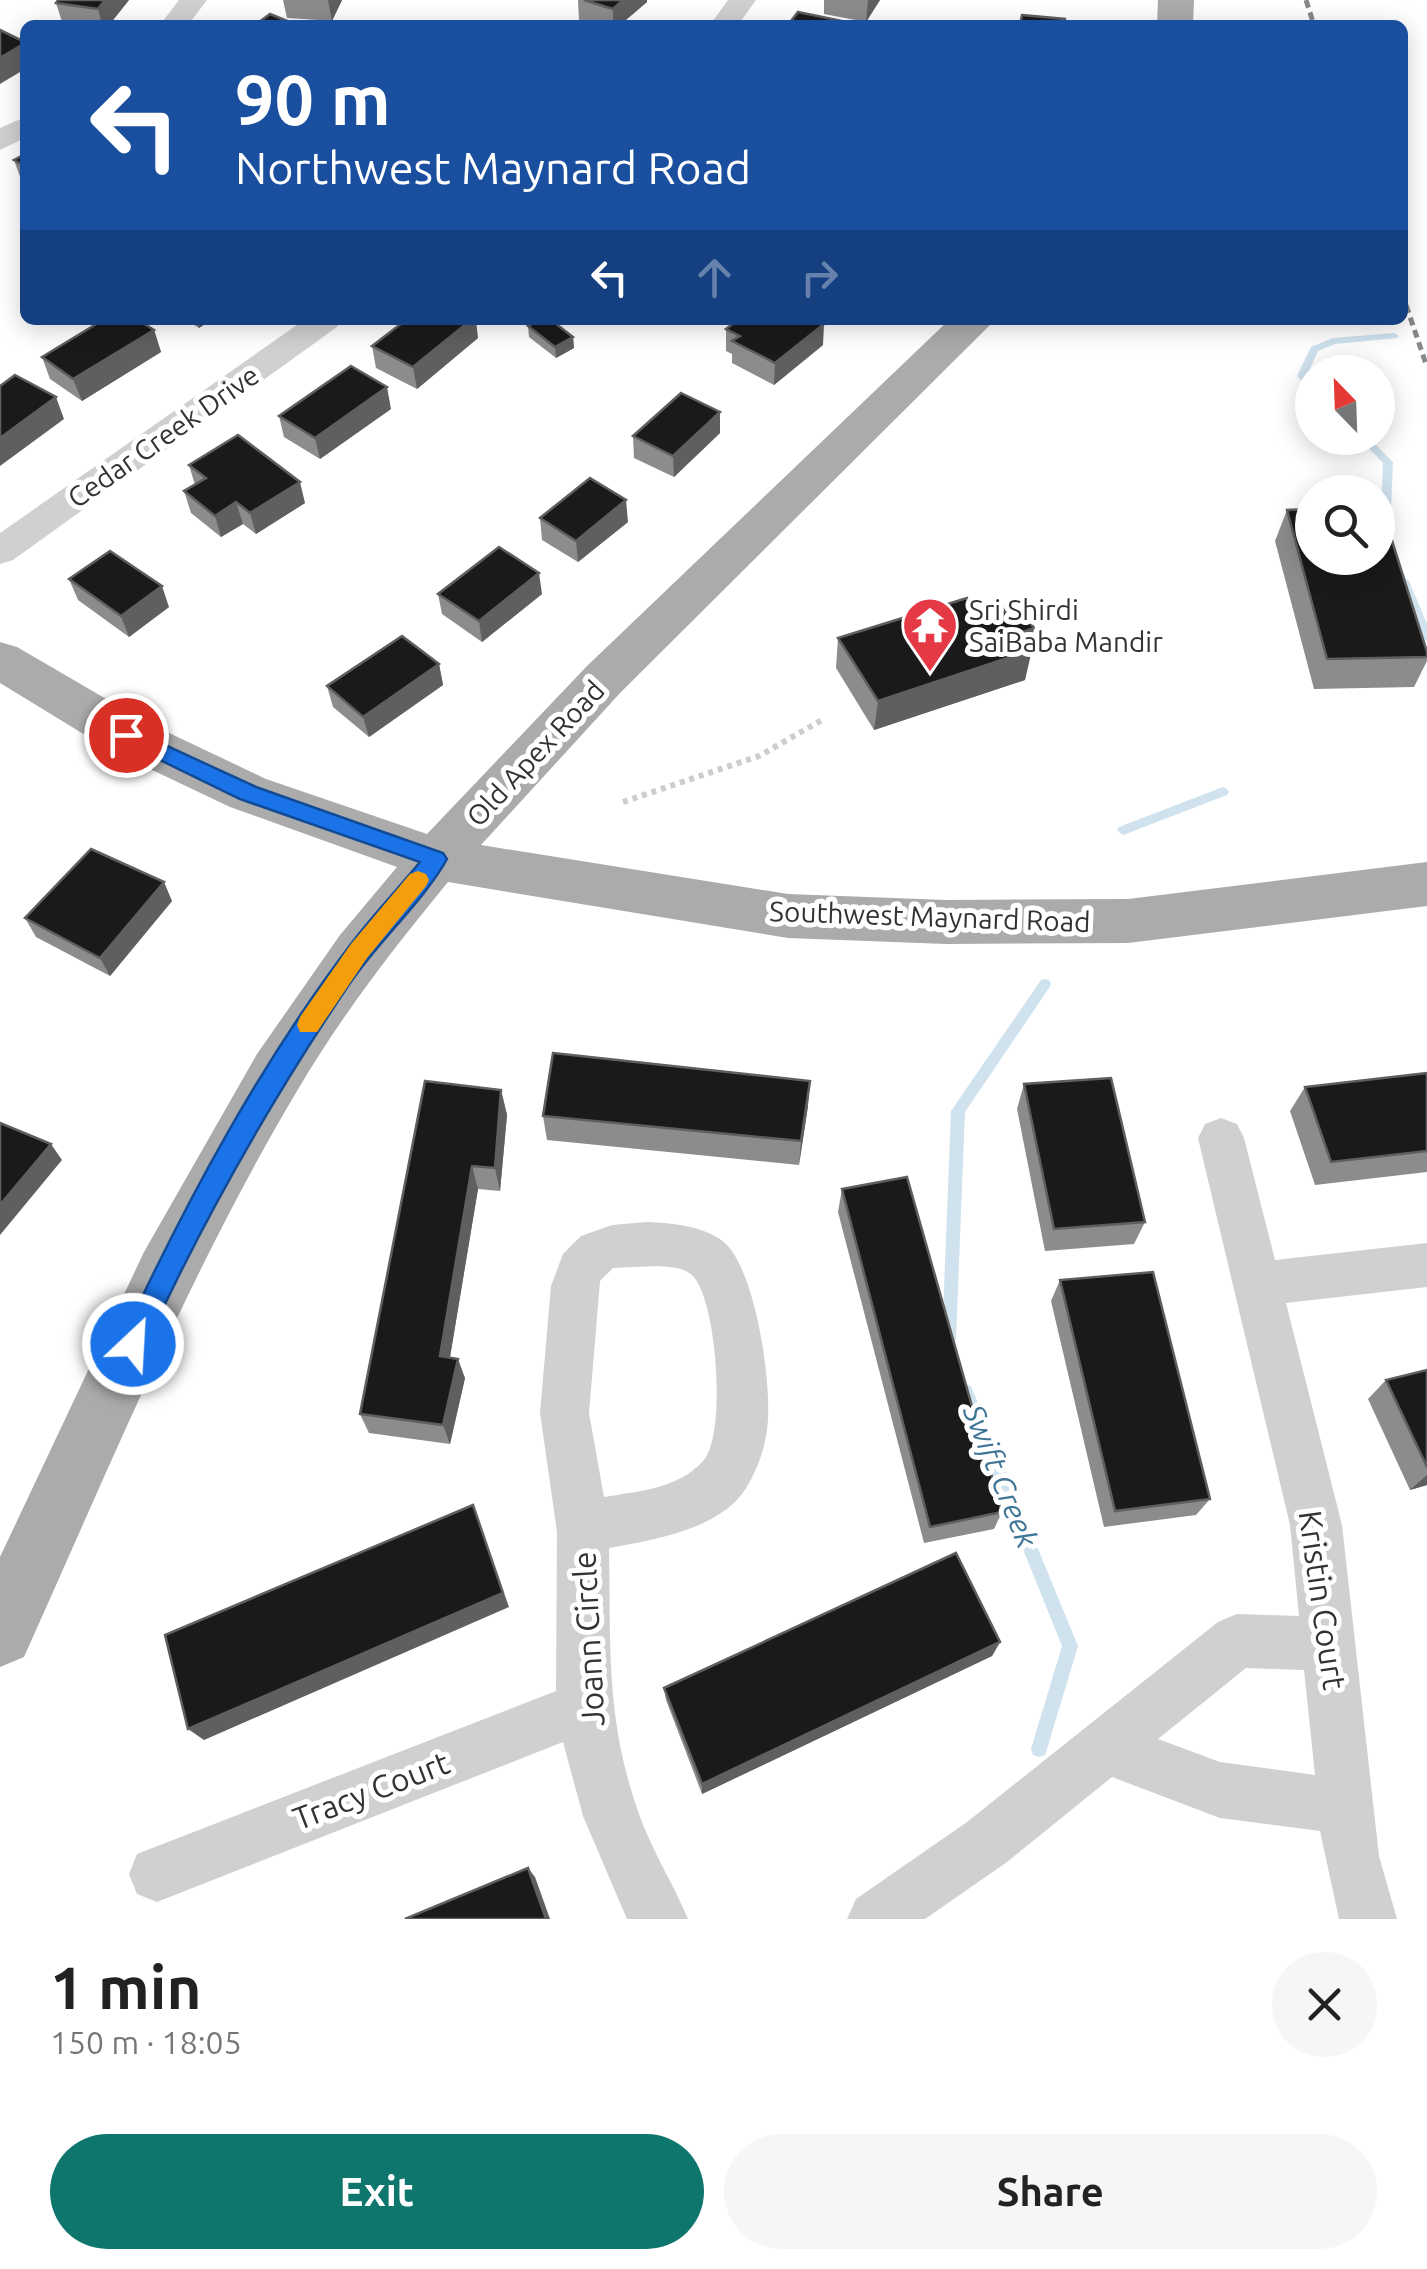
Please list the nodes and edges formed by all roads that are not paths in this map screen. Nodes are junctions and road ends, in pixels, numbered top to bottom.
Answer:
1 (319, 325) edge
2 (969, 325) edge
3 (0, 551) edge
4 (0, 660) edge
5 (436, 859) junction
6 (1427, 884) edge
7 (1222, 1138) dead end
8 (1427, 1264) edge
9 (1258, 1284) junction
10 (583, 1526) junction
11 (0, 1634) edge
12 (1331, 1644) junction
13 (584, 1707) junction
14 (1105, 1748) junction
15 (1348, 1808) junction
16 (157, 1874) dead end
17 (659, 1919) edge
18 (876, 1919) edge
19 (1368, 1919) edge

1 - 3 street, Cedar Creek Drive
2 - 5 main road, Old Apex Road
4 - 5 main road, Southwest Maynard Road
5 - 6 main road, Southwest Maynard Road
5 - 11 main road, Old Apex Road
7 - 9 street, Kristin Court
8 - 9 street
9 - 12 street, Kristin Court
10 - 10 street, Joann Circle
10 - 13 street, Joann Circle
12 - 14 street
12 - 15 street, Kristin Court
13 - 16 street, Tracy Court
13 - 17 street, Joann Circle
14 - 15 street
14 - 18 street
15 - 19 street, Kristin Court

